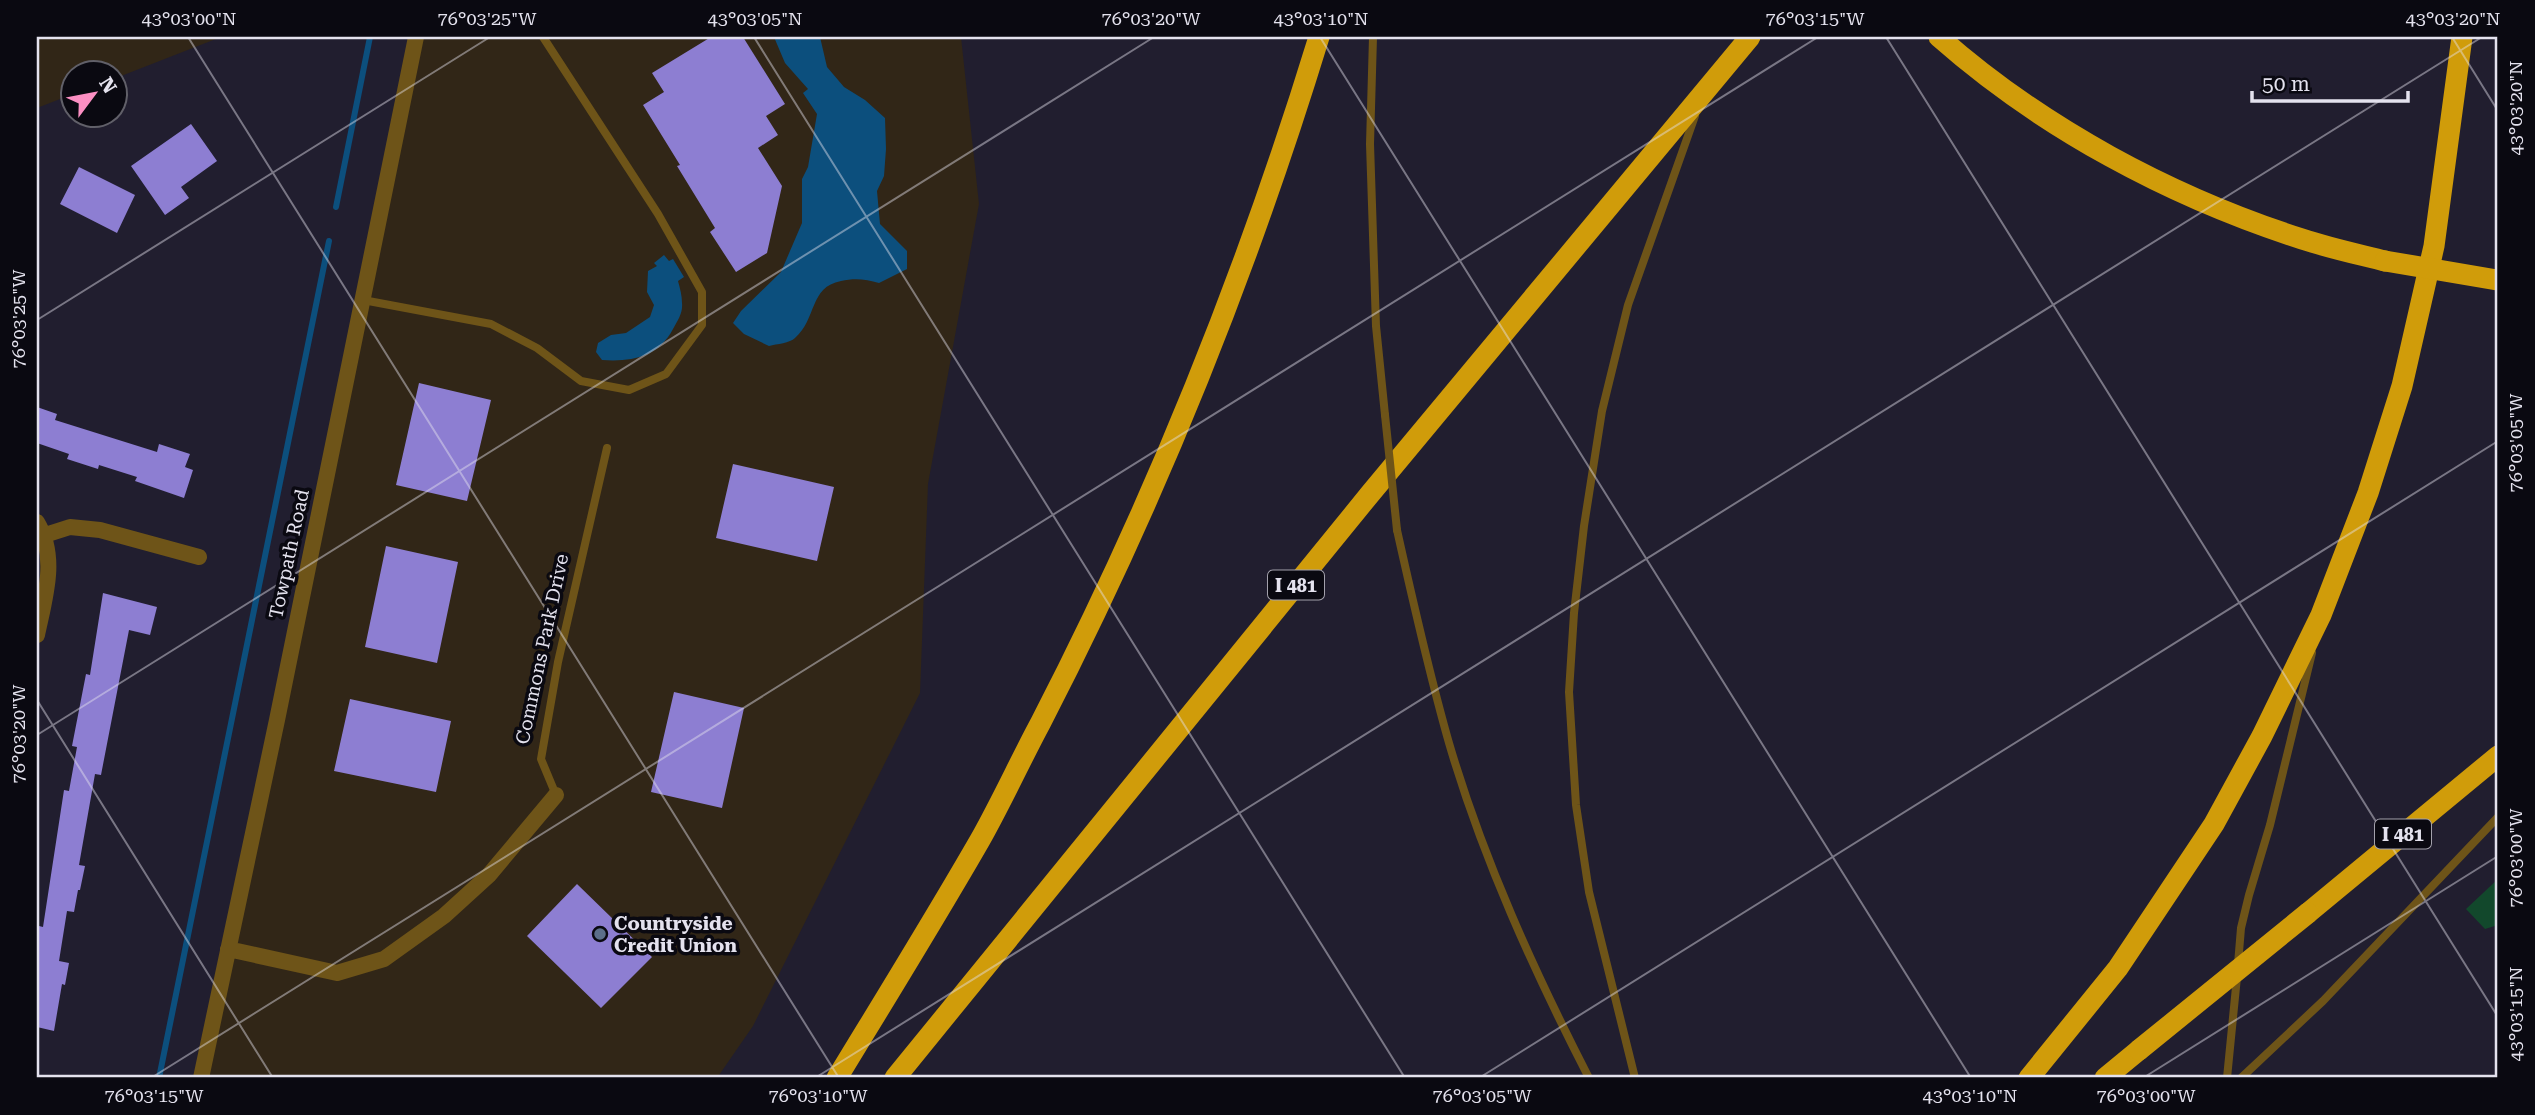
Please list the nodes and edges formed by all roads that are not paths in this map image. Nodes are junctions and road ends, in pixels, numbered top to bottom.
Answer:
1 (416, 37) edge
2 (543, 37) edge
3 (1319, 37) edge
4 (1373, 37) edge
5 (1750, 37) edge
6 (1939, 37) edge
7 (2462, 37) edge
8 (1702, 96) junction
9 (2498, 280) edge
10 (363, 300) junction
11 (607, 448) dead end
12 (41, 529) edge
13 (200, 557) dead end
14 (2321, 615) junction
15 (37, 635) edge
16 (2498, 756) edge
17 (556, 795) joint
18 (2498, 817) edge
19 (228, 949) junction
20 (201, 1078) edge
21 (837, 1078) edge
22 (895, 1078) edge
23 (1589, 1078) edge
24 (1636, 1078) edge
25 (2028, 1078) edge
26 (2105, 1078) edge
27 (2227, 1078) edge
28 (2241, 1078) edge

1 - 10 street, Towpath Road
2 - 10 lane
3 - 21 highway
4 - 23 lane, bridge
5 - 8 highway, I 481
6 - 9 highway, bridge
7 - 14 highway
8 - 22 highway, I 481
8 - 24 lane
10 - 19 street, Towpath Road
11 - 17 lane, Commons Park Drive
12 - 13 street
12 - 15 street
14 - 25 highway
14 - 27 lane
16 - 26 highway, I 481, bridge
17 - 19 street, Commons Park Drive
18 - 28 lane
19 - 20 street, Towpath Road

